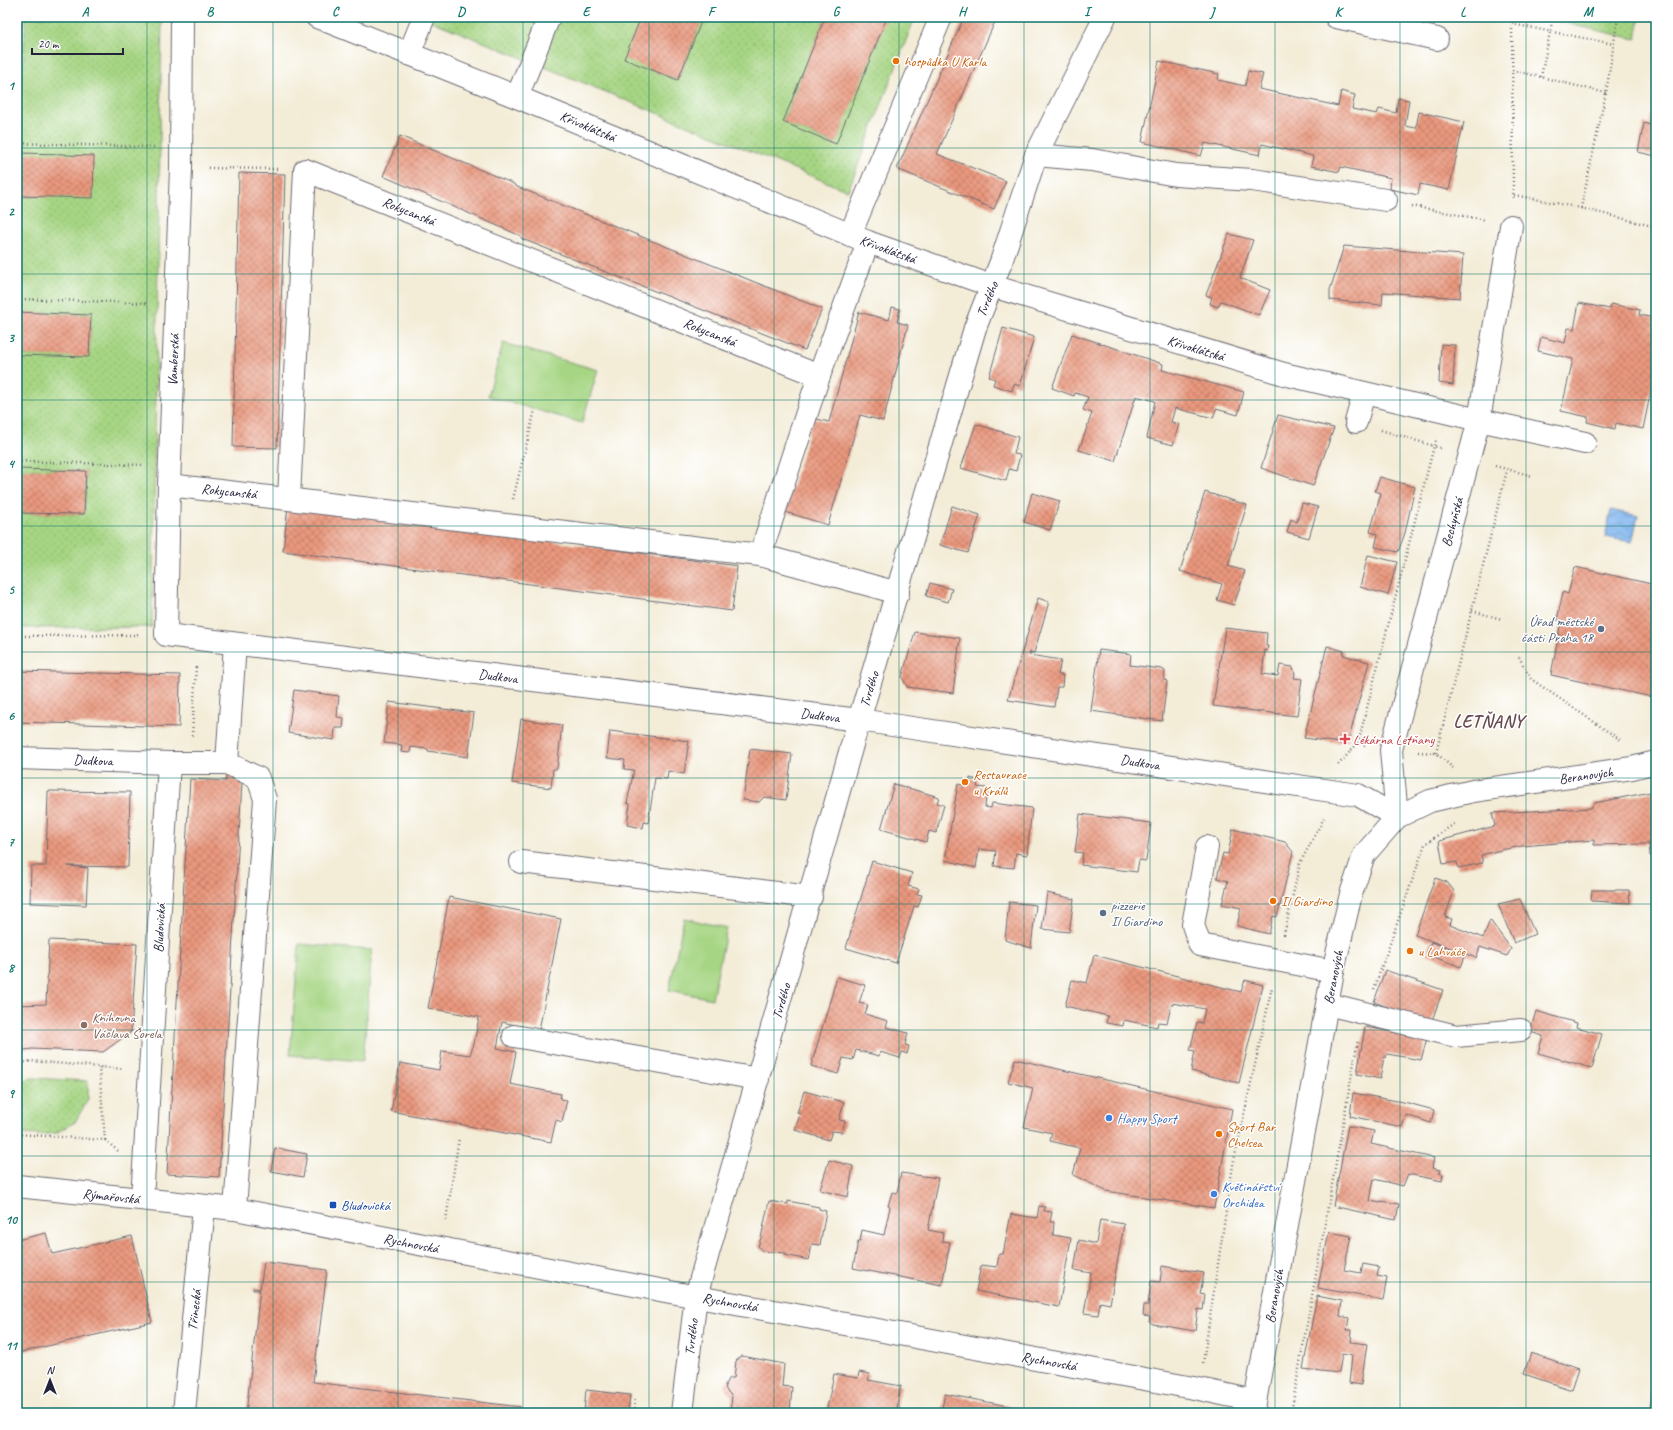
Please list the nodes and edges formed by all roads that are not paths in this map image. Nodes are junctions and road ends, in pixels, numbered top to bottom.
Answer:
1 (182, 17) edge
2 (317, 17) edge
3 (424, 17) edge
4 (549, 17) edge
5 (941, 17) edge
6 (1105, 17) edge
7 (1336, 17) edge
8 (1437, 39) dead end
9 (409, 54) junction
10 (517, 97) junction
11 (1036, 155) junction
12 (1386, 200) road end
13 (1511, 226) road end
14 (859, 239) junction
15 (992, 286) junction
16 (819, 376) junction
17 (1364, 393) junction
18 (1479, 420) junction
19 (1356, 422) dead end
20 (1585, 443) dead end
21 (169, 476) junction
22 (290, 498) junction
23 (760, 555) junction
24 (898, 593) junction
25 (235, 644) junction
26 (860, 720) junction
27 (17, 758) edge
28 (1656, 762) edge
29 (169, 763) junction
30 (227, 763) junction
31 (1397, 817) junction
32 (1207, 847) dead end
33 (521, 862) dead end
34 (811, 897) junction
35 (1333, 971) junction
36 (1328, 1004) junction
37 (1521, 1030) dead end
38 (514, 1036) dead end
39 (758, 1079) junction
40 (17, 1186) edge
41 (142, 1199) junction
42 (204, 1207) junction
43 (235, 1209) junction
44 (696, 1296) junction
45 (1254, 1407) edge
46 (184, 1413) edge
47 (682, 1413) edge

1 - 21 street, Vamberská
2 - 9 street, Křivoklátská
3 - 9 street
4 - 10 street
5 - 14 street
6 - 11 street, Tvrdého
7 - 8 street
9 - 10 street, Křivoklátská
10 - 14 street, Křivoklátská
11 - 12 street
11 - 15 street, Tvrdého
13 - 18 street, Bechyňská
14 - 15 street, Křivoklátská
14 - 16 street
15 - 17 street, Křivoklátská
15 - 24 street, Tvrdého
16 - 22 street, Rokycanská
16 - 23 street
17 - 18 street, Křivoklátská
17 - 19 street
18 - 20 street, Křivoklátská
18 - 31 street, Bechyňská
21 - 22 street, Rokycanská
21 - 25 street, Vamberská
22 - 23 street, Rokycanská
23 - 24 street
24 - 26 street, Tvrdého
25 - 26 street, Dudkova
25 - 30 street
26 - 31 street, Dudkova
26 - 34 street, Tvrdého
27 - 29 street, Dudkova
28 - 31 street, Beranových
29 - 30 street
29 - 41 street, Bludovická
30 - 43 street
31 - 35 street, Beranových
32 - 35 street
33 - 34 street
34 - 39 street, Tvrdého
35 - 36 street, Beranových
36 - 37 street
36 - 45 street, Beranových
38 - 39 street
39 - 44 street, Tvrdého
40 - 41 street, Rýmařovská
41 - 42 street, Rýmařovská
42 - 43 street, Rychnovská
42 - 46 street, Třinecká
43 - 44 street, Rychnovská
44 - 45 street, Rychnovská
44 - 47 street, Tvrdého

